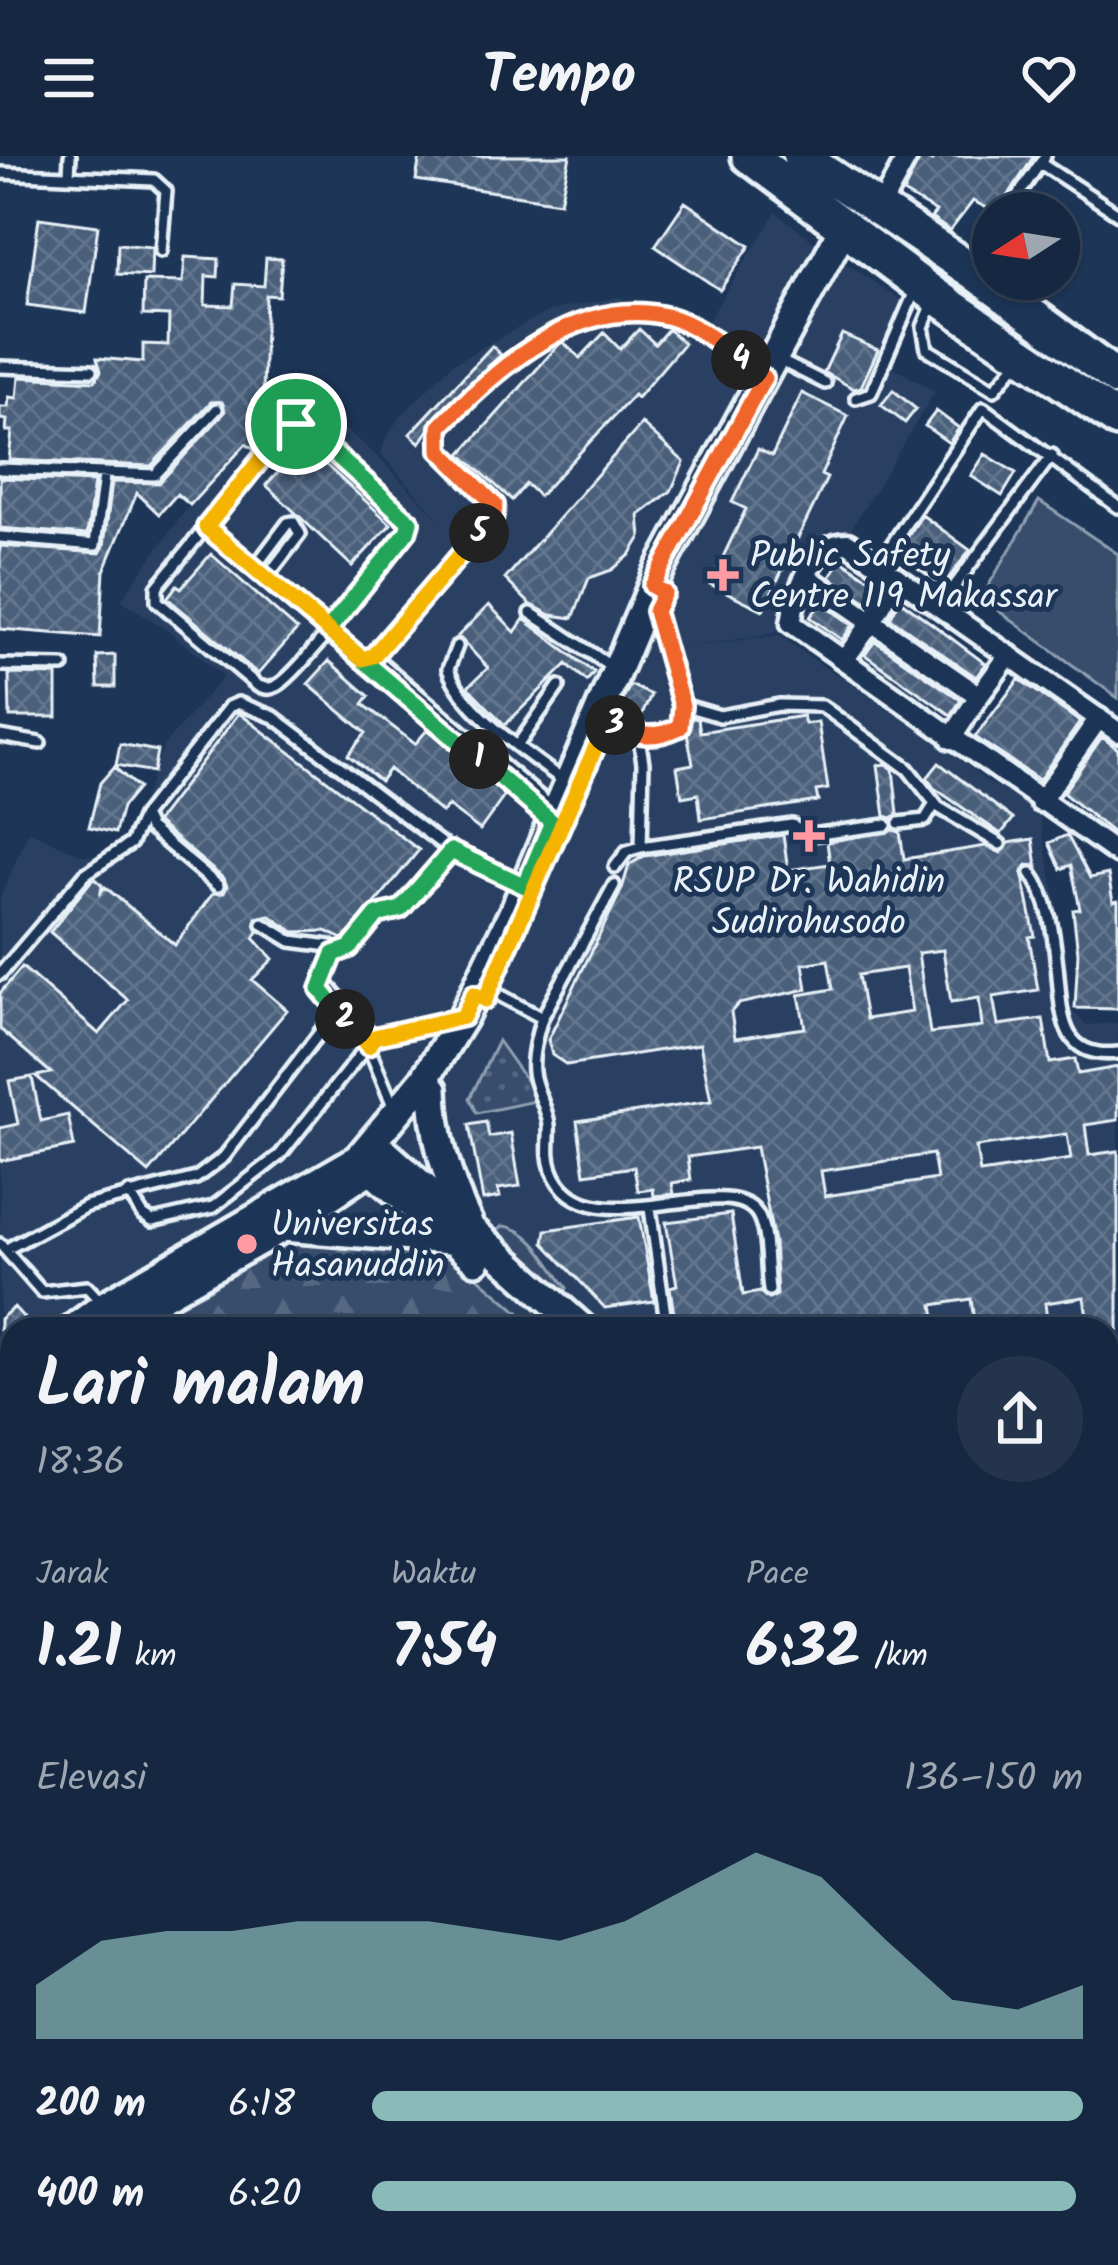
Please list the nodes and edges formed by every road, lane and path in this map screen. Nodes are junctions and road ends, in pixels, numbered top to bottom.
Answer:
1 (70, 156) edge
2 (749, 156) edge
3 (800, 156) edge
4 (908, 156) edge
5 (1042, 160) edge
6 (0, 173) edge
7 (69, 175) junction
8 (1020, 192) edge
9 (879, 209) junction
10 (1116, 211) edge
11 (848, 231) junction
12 (161, 251) dead end
13 (972, 272) joint
14 (935, 296) junction
15 (1010, 300) edge
16 (1023, 355) junction
17 (0, 367) edge
18 (92, 370) dead end
19 (774, 370) junction
20 (1118, 379) edge
21 (825, 383) dead end
22 (856, 398) dead end
23 (218, 409) dead end
24 (1118, 420) edge
25 (1052, 455) junction
26 (0, 469) edge
27 (104, 476) junction
28 (1118, 506) edge
29 (206, 527) junction
30 (0, 536) edge
31 (880, 562) junction
32 (254, 568) junction
33 (807, 577) junction
34 (897, 577) junction
35 (266, 578) junction
36 (657, 596) junction
37 (940, 607) junction
38 (531, 613) dead end
39 (872, 622) junction
40 (328, 630) junction
41 (457, 646) dead end
42 (1009, 655) junction
43 (368, 657) junction
44 (844, 660) junction
45 (0, 665) edge
46 (63, 666) dead end
47 (616, 670) junction
48 (559, 686) dead end
49 (979, 696) junction
50 (682, 706) junction
51 (1099, 718) junction
52 (607, 721) junction
53 (1118, 732) edge
54 (0, 736) edge
55 (639, 737) junction
56 (951, 740) junction
57 (40, 742) dead end
58 (518, 746) junction
59 (572, 786) junction
60 (1040, 802) junction
61 (935, 804) junction
62 (143, 816) junction
63 (558, 818) junction
64 (899, 824) dead end
65 (886, 825) dead end
66 (1000, 844) dead end
67 (641, 847) junction
68 (451, 851) junction
69 (1118, 854) edge
70 (615, 867) dead end
71 (1031, 873) dead end
72 (614, 885) dead end
73 (218, 886) dead end
74 (525, 886) junction
75 (263, 924) dead end
76 (334, 954) junction
77 (0, 974) edge
78 (324, 981) junction
79 (478, 1000) junction
80 (337, 1010) junction
81 (542, 1018) junction
82 (371, 1041) junction
83 (1118, 1053) edge
84 (433, 1089) junction
85 (398, 1115) junction
86 (371, 1156) junction
87 (129, 1193) junction
88 (650, 1208) junction
89 (283, 1227) junction
90 (463, 1237) junction
91 (3, 1247) edge
92 (770, 1290) dead end
93 (104, 1311) edge
94 (545, 1317) edge
95 (567, 1317) edge
96 (665, 1317) edge

1 - 7 lane
2 - 11 highway
3 - 9 highway
4 - 9 street
5 - 8 lane
5 - 10 lane
6 - 7 lane
7 - 12 lane
9 - 13 highway
11 - 14 highway
11 - 19 street
13 - 14 highway
14 - 16 highway
14 - 16 lane
14 - 22 lane
15 - 20 highway
16 - 24 highway
17 - 18 lane
19 - 21 lane
19 - 36 street
19 - 43 lane
23 - 27 lane
25 - 28 lane
25 - 31 lane
25 - 37 lane
26 - 27 lane
27 - 30 lane
29 - 32 lane
29 - 40 lane
29 - 40 lane
31 - 33 street
31 - 34 street
32 - 35 lane
32 - 35 lane
33 - 39 street
33 - 44 street
34 - 37 street
34 - 39 street
35 - 40 lane
36 - 47 street
36 - 50 lane
36 - 52 street
37 - 42 street
38 - 47 lane
39 - 44 street
39 - 49 street
40 - 43 lane
41 - 58 lane
42 - 49 street
42 - 51 street
43 - 63 lane
44 - 56 street
45 - 46 lane
47 - 59 street
48 - 58 lane
49 - 56 street
50 - 55 lane
50 - 61 lane
51 - 53 street
51 - 60 street
52 - 55 lane
52 - 59 street
54 - 57 lane
55 - 67 lane
56 - 60 street
58 - 59 lane
59 - 63 street
60 - 69 street
61 - 64 lane
61 - 66 lane
62 - 68 lane
62 - 73 lane
62 - 77 lane
63 - 74 street
63 - 79 street
65 - 67 lane
67 - 70 lane
68 - 74 lane
68 - 76 lane
71 - 83 lane
72 - 81 lane
74 - 79 street
75 - 76 lane
76 - 78 lane
78 - 80 lane
78 - 82 lane
79 - 81 lane
79 - 82 lane
79 - 84 street
79 - 85 street
80 - 82 lane
80 - 87 lane
81 - 88 lane
82 - 85 lane
82 - 87 lane
84 - 86 street
84 - 90 street
85 - 86 street
86 - 89 street
86 - 90 street
86 - 93 street
87 - 91 lane
88 - 92 lane
88 - 96 lane
89 - 90 street
89 - 93 street
90 - 94 street
90 - 95 street
91 - 93 lane

